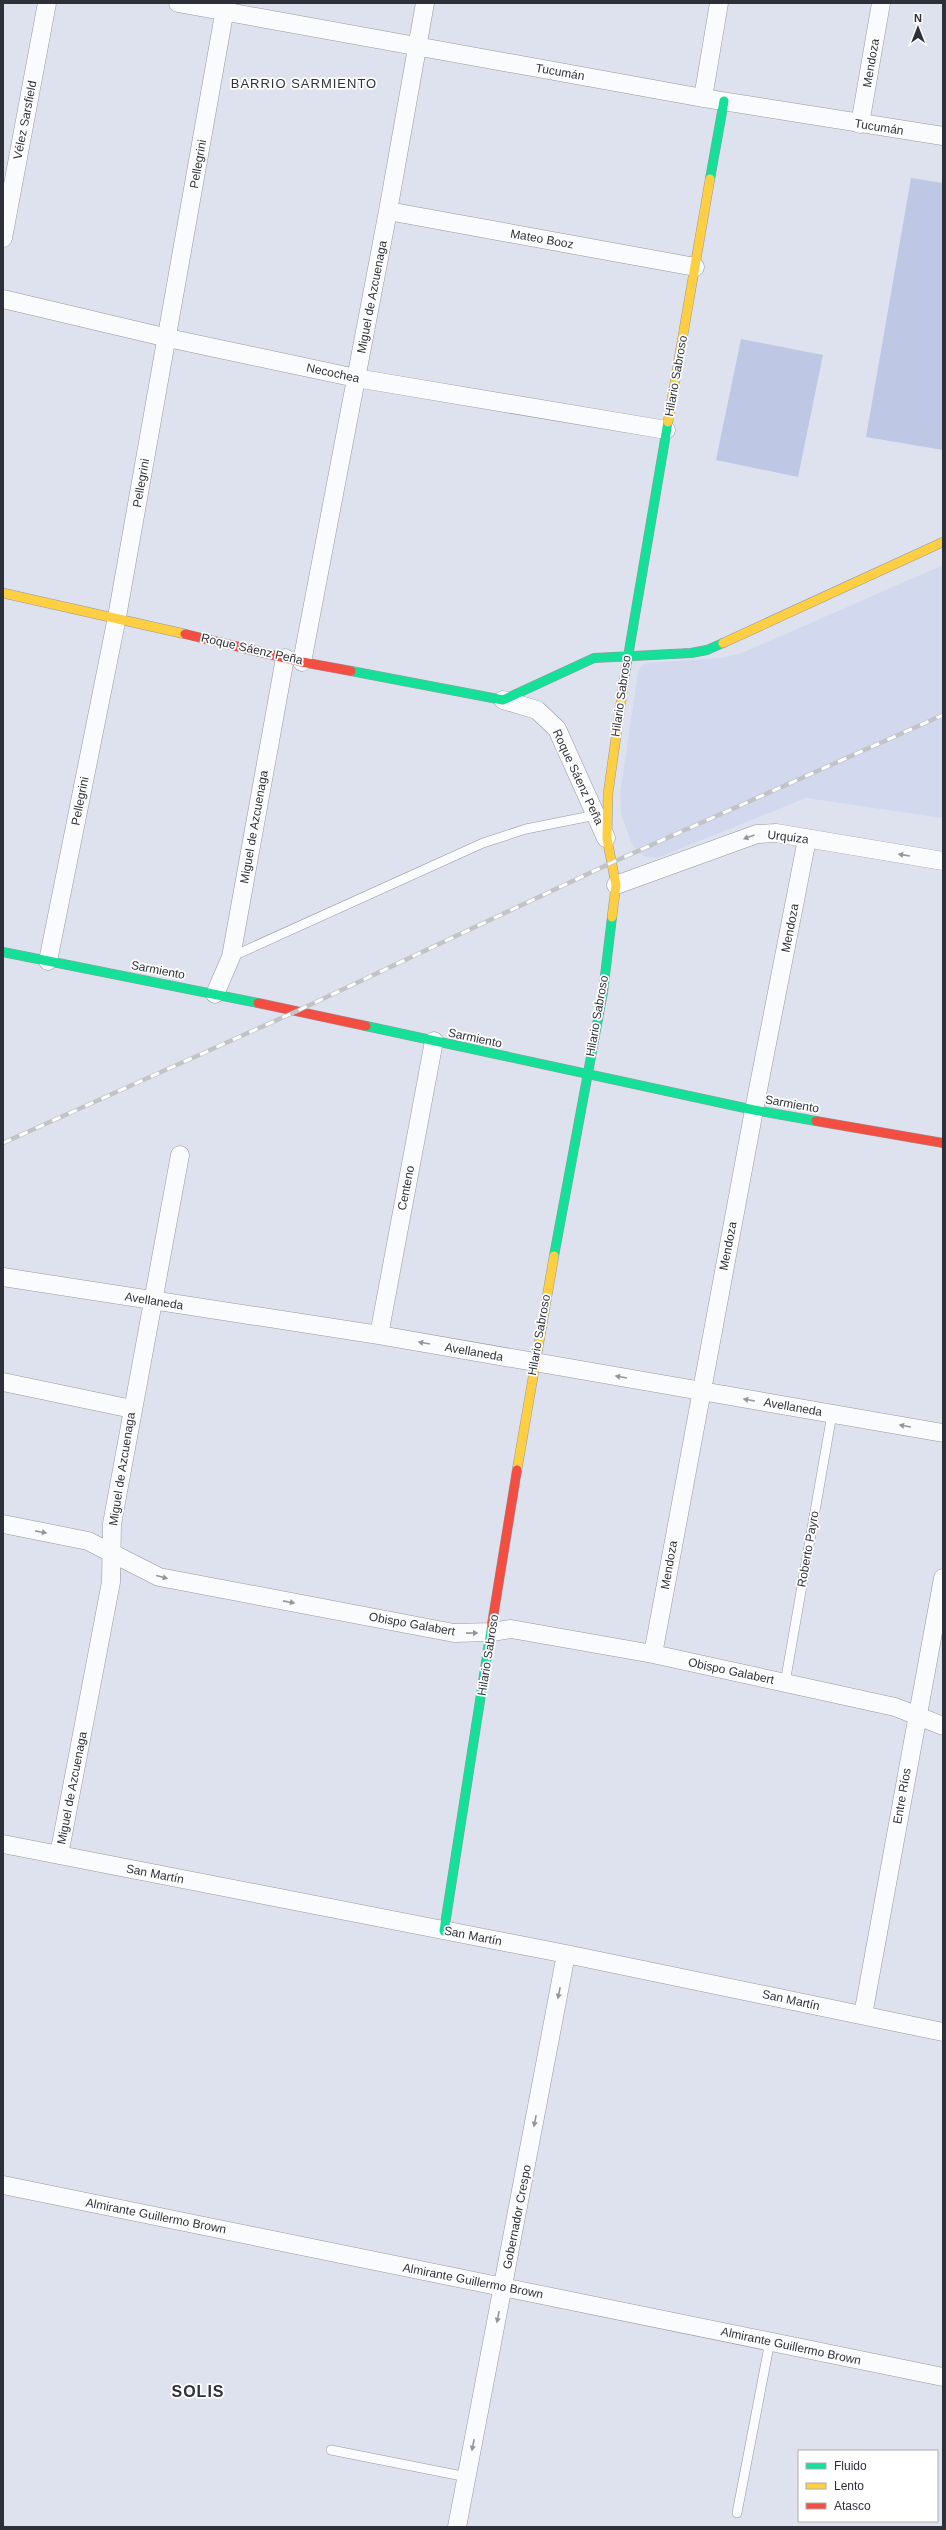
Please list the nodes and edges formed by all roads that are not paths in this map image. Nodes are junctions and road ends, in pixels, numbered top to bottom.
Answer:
1 (47, 3) edge
2 (178, 3) edge
3 (425, 3) edge
4 (719, 3) edge
5 (881, 3) edge
6 (225, 8) edge
7 (418, 46) junction
8 (703, 98) junction
9 (724, 101) junction
10 (860, 124) junction
11 (943, 136) edge
12 (388, 211) junction
13 (3, 238) edge
14 (695, 267) junction
15 (3, 299) edge
16 (168, 338) junction
17 (356, 378) junction
18 (666, 430) junction
19 (943, 542) edge
20 (3, 592) edge
21 (117, 617) junction
22 (626, 656) junction
23 (294, 660) junction
24 (503, 700) junction
25 (596, 815) junction
26 (607, 839) junction
27 (807, 839) junction
28 (943, 861) edge
29 (616, 884) junction
30 (3, 952) edge
31 (231, 957) junction
32 (48, 961) junction
33 (215, 994) junction
34 (434, 1041) junction
35 (586, 1075) junction
36 (754, 1110) junction
37 (943, 1143) edge
38 (180, 1155) dead end
39 (3, 1277) edge
40 (152, 1301) junction
41 (378, 1335) junction
42 (534, 1362) junction
43 (3, 1382) edge
44 (701, 1391) junction
45 (132, 1409) junction
46 (832, 1414) junction
47 (943, 1433) edge
48 (3, 1524) edge
49 (112, 1555) junction
50 (943, 1578) edge
51 (492, 1632) junction
52 (653, 1654) junction
53 (785, 1683) junction
54 (917, 1715) junction
55 (943, 1726) edge
56 (3, 1844) edge
57 (59, 1854) junction
58 (444, 1931) junction
59 (566, 1954) junction
60 (863, 2015) junction
61 (943, 2032) edge
62 (3, 2185) edge
63 (504, 2287) junction
64 (770, 2341) junction
65 (943, 2377) edge
66 (331, 2450) dead end
67 (467, 2477) junction
68 (737, 2513) dead end
69 (457, 2527) edge

1 - 13 street, Vélez Sarsfield
2 - 6 street, Tucumán
3 - 7 street, Miguel de Azcuenaga
4 - 8 street
5 - 10 street, Mendoza
6 - 7 street, Tucumán
6 - 16 street, Pellegrini
7 - 8 street, Tucumán
7 - 12 street, Miguel de Azcuenaga
8 - 9 street, Tucumán
9 - 10 street, Tucumán
9 - 14 street, Hilario Sabroso
10 - 11 street, Tucumán
12 - 14 street, Mateo Booz
12 - 17 street, Miguel de Azcuenaga
14 - 18 street, Hilario Sabroso
15 - 16 street, Necochea
16 - 17 street, Necochea
16 - 21 street, Pellegrini
17 - 18 street, Necochea
17 - 23 street, Miguel de Azcuenaga
18 - 22 street, Hilario Sabroso
19 - 22 street
20 - 21 street, Roque Sáenz Peña
21 - 23 street, Roque Sáenz Peña
21 - 32 street, Pellegrini
22 - 24 street
22 - 26 street, Hilario Sabroso
23 - 24 street, Roque Sáenz Peña
23 - 31 street, Miguel de Azcuenaga
24 - 25 street, Roque Sáenz Peña
25 - 26 street, Roque Sáenz Peña
25 - 31 lane
26 - 29 street, Hilario Sabroso
28 -> 27 street, Urquiza
27 -> 29 street, Urquiza
27 - 36 street, Mendoza
29 - 35 street, Hilario Sabroso
30 - 32 street, Sarmiento
31 - 33 street, Miguel de Azcuenaga
32 - 33 street, Sarmiento
33 - 34 street, Sarmiento
34 - 35 street, Sarmiento
34 - 41 street, Centeno
35 - 36 street, Sarmiento
35 - 42 street, Hilario Sabroso
36 - 37 street, Sarmiento
36 - 44 street, Mendoza
38 - 40 street, Miguel de Azcuenaga
39 - 40 street, Avellaneda
40 - 41 street, Avellaneda
40 - 45 street, Miguel de Azcuenaga
42 -> 41 street, Avellaneda
44 -> 42 street, Avellaneda
42 - 51 street, Hilario Sabroso
43 - 45 street
46 -> 44 street, Avellaneda
44 - 52 street, Mendoza
45 - 49 street, Miguel de Azcuenaga
47 -> 46 street, Avellaneda
46 - 53 lane, Roberto Payro
48 -> 49 street, Obispo Galabert
49 -> 51 street, Obispo Galabert
49 - 57 street, Miguel de Azcuenaga
50 - 54 street, Entre Ríos
51 - 52 street, Obispo Galabert
51 - 58 street, Hilario Sabroso
52 - 53 street, Obispo Galabert
53 - 54 street, Obispo Galabert
54 - 55 street, Obispo Galabert
54 - 60 street, Entre Ríos
56 - 57 street, San Martín
57 - 58 street, San Martín
58 - 59 street, San Martín
59 - 60 street, San Martín
59 -> 63 street, Gobernador Crespo
60 - 61 street, San Martín
62 - 63 street, Almirante Guillermo Brown
63 - 64 street, Almirante Guillermo Brown
63 -> 67 street, Gobernador Crespo
64 - 65 street, Almirante Guillermo Brown
64 - 68 lane
66 - 67 lane
67 - 69 street, Gobernador Crespo

